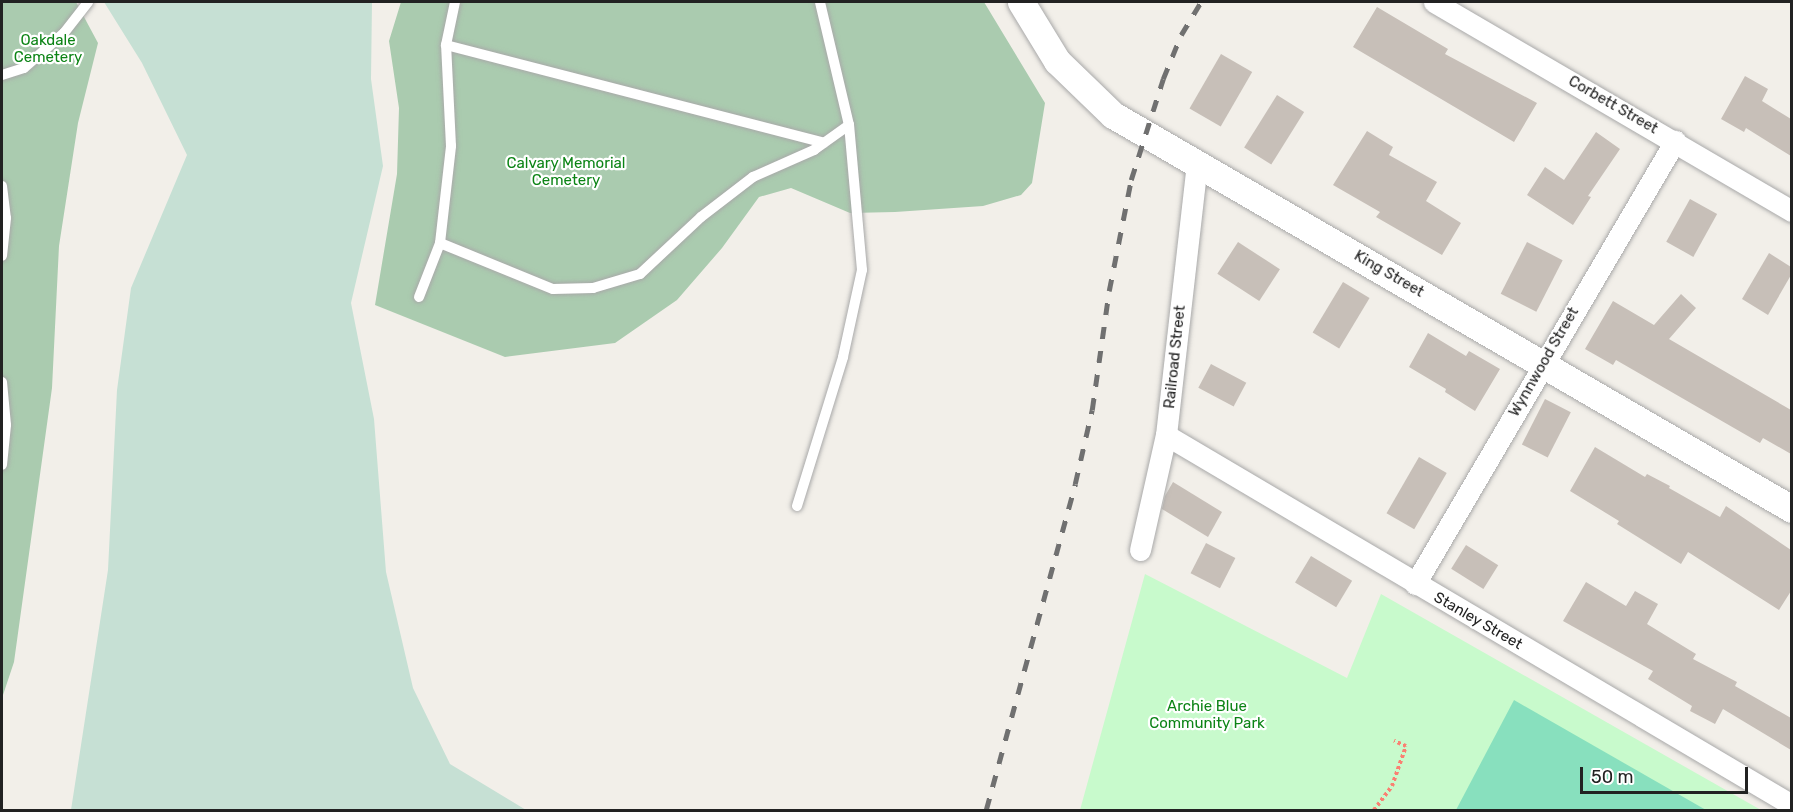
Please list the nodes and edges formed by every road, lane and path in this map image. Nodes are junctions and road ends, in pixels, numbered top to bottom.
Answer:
1 (88, 2) edge
2 (455, 2) edge
3 (820, 2) edge
4 (1021, 2) edge
5 (1434, 2) edge
6 (446, 45) junction
7 (2, 75) edge
8 (849, 125) junction
9 (1675, 141) junction
10 (824, 144) junction
11 (1197, 162) junction
12 (2, 186) edge
13 (1791, 211) edge
14 (440, 243) junction
15 (2, 256) edge
16 (419, 297) dead end
17 (1543, 363) junction
18 (2, 382) edge
19 (1166, 435) junction
20 (2, 465) edge
21 (797, 506) dead end
22 (1791, 509) edge
23 (1140, 550) dead end
24 (1415, 584) junction
25 (1394, 741) dead end
26 (1791, 804) edge
27 (1374, 810) edge

1 - 7 lane
2 - 6 lane
3 - 8 lane
4 - 11 street, King Street
5 - 9 street, Corbett Street
6 - 10 lane
6 - 14 lane
8 - 10 lane
8 - 21 lane
9 - 13 street, Corbett Street
9 - 17 street, Wynnwood Street
10 - 14 lane
11 - 17 street, King Street
11 - 19 street, Railroad Street
12 - 15 lane
14 - 16 lane
17 - 22 street, King Street
17 - 24 street, Wynnwood Street
18 - 20 lane
19 - 23 street, Railroad Street
19 - 24 street, Stanley Street
24 - 26 street, Stanley Street
25 - 27 path

